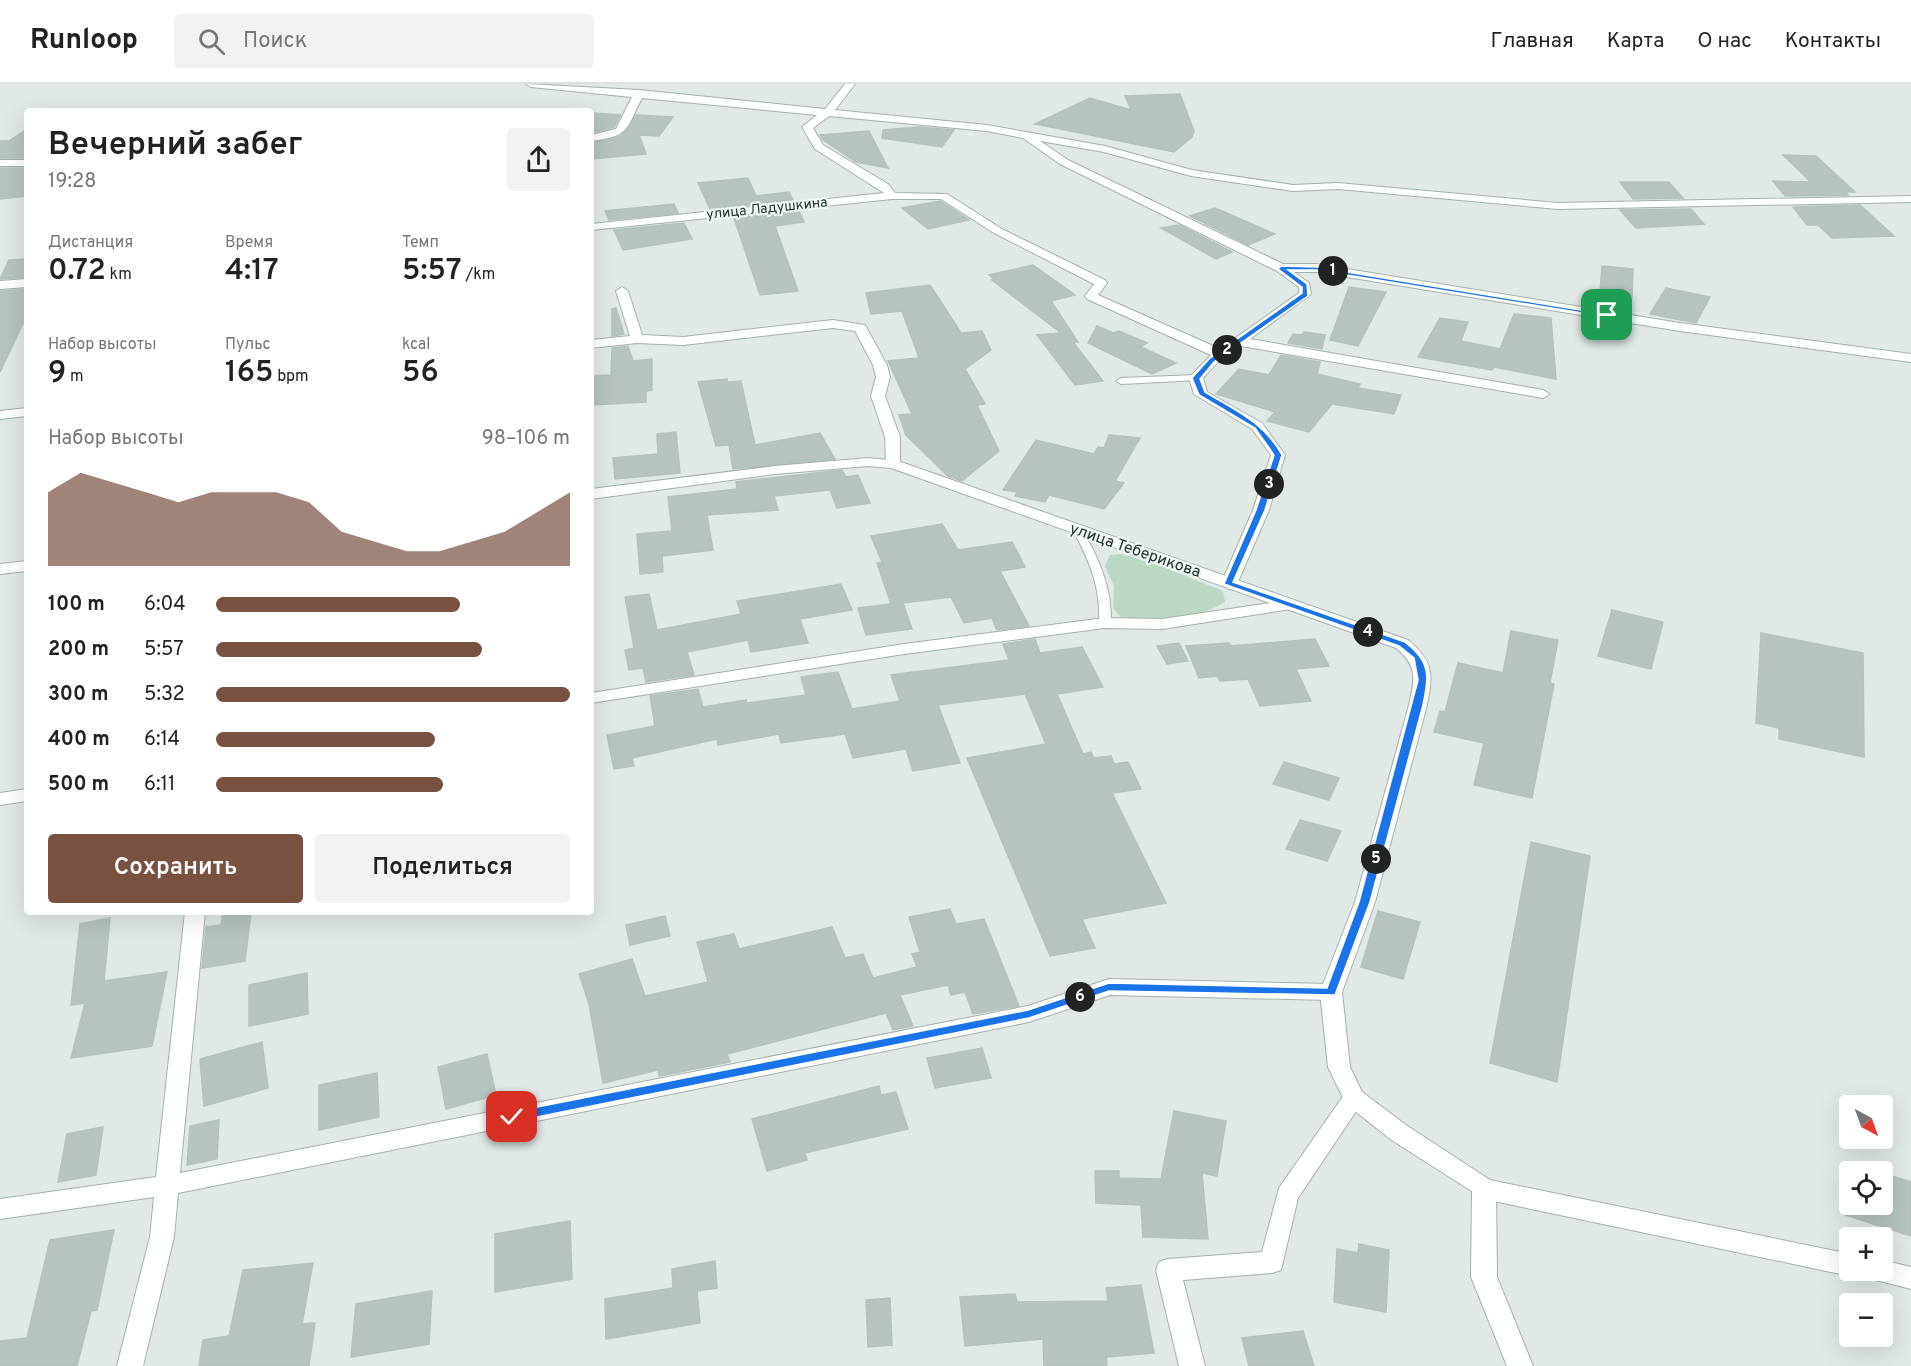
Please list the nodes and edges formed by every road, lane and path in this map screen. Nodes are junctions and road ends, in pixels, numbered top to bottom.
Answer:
1 (531, 84) edge
2 (850, 84) edge
3 (639, 93) junction
4 (829, 111) junction
5 (1024, 134) junction
6 (594, 138) edge
7 (24, 162) edge
8 (0, 163) edge
9 (892, 196) junction
10 (1911, 199) edge
11 (594, 227) edge
12 (1281, 268) junction
13 (24, 283) edge
14 (0, 285) edge
15 (622, 291) dead end
16 (637, 339) junction
17 (1238, 341) junction
18 (594, 344) edge
19 (1221, 354) junction
20 (1911, 358) edge
21 (1196, 378) junction
22 (1120, 381) dead end
23 (1543, 394) dead end
24 (24, 412) edge
25 (0, 414) edge
26 (893, 464) junction
27 (594, 495) edge
28 (1079, 532) junction
29 (24, 566) edge
30 (0, 569) edge
31 (1228, 584) junction
32 (1291, 605) junction
33 (1105, 623) junction
34 (594, 698) edge
35 (24, 795) edge
36 (0, 799) edge
37 (195, 915) edge
38 (1331, 992) junction
39 (1354, 1098) junction
40 (168, 1185) junction
41 (1484, 1189) junction
42 (0, 1209) edge
43 (1839, 1263) edge
44 (1893, 1274) edge
45 (1911, 1278) edge
46 (130, 1366) edge
47 (1192, 1366) edge
48 (1520, 1366) edge

1 - 3 street
2 - 4 street
3 - 4 street
3 - 6 street
4 - 5 street
4 - 9 street
5 - 10 street
5 - 12 street
7 - 8 street
9 - 11 street, улица Ладушкина
9 - 19 street, улица Ладушкина
12 - 17 street
12 - 20 street
13 - 14 street
15 - 16 street
16 - 18 street
16 - 26 street
17 - 19 street
17 - 23 street
19 - 21 street
21 - 22 lane
21 - 31 street
24 - 25 street
26 - 27 street, улица Теберикова
26 - 28 street, улица Теберикова
28 - 31 street, улица Теберикова
28 - 33 lane
29 - 30 street
31 - 32 street, улица Теберикова
32 - 33 street
32 - 38 street, улица Теберикова
33 - 34 street
35 - 36 street
37 - 40 street
38 - 39 street, улица Теберикова
38 - 40 street
39 - 41 street, улица Теберикова
39 - 47 street
40 - 42 street
40 - 46 street
41 - 43 street
41 - 48 street
44 - 45 street

